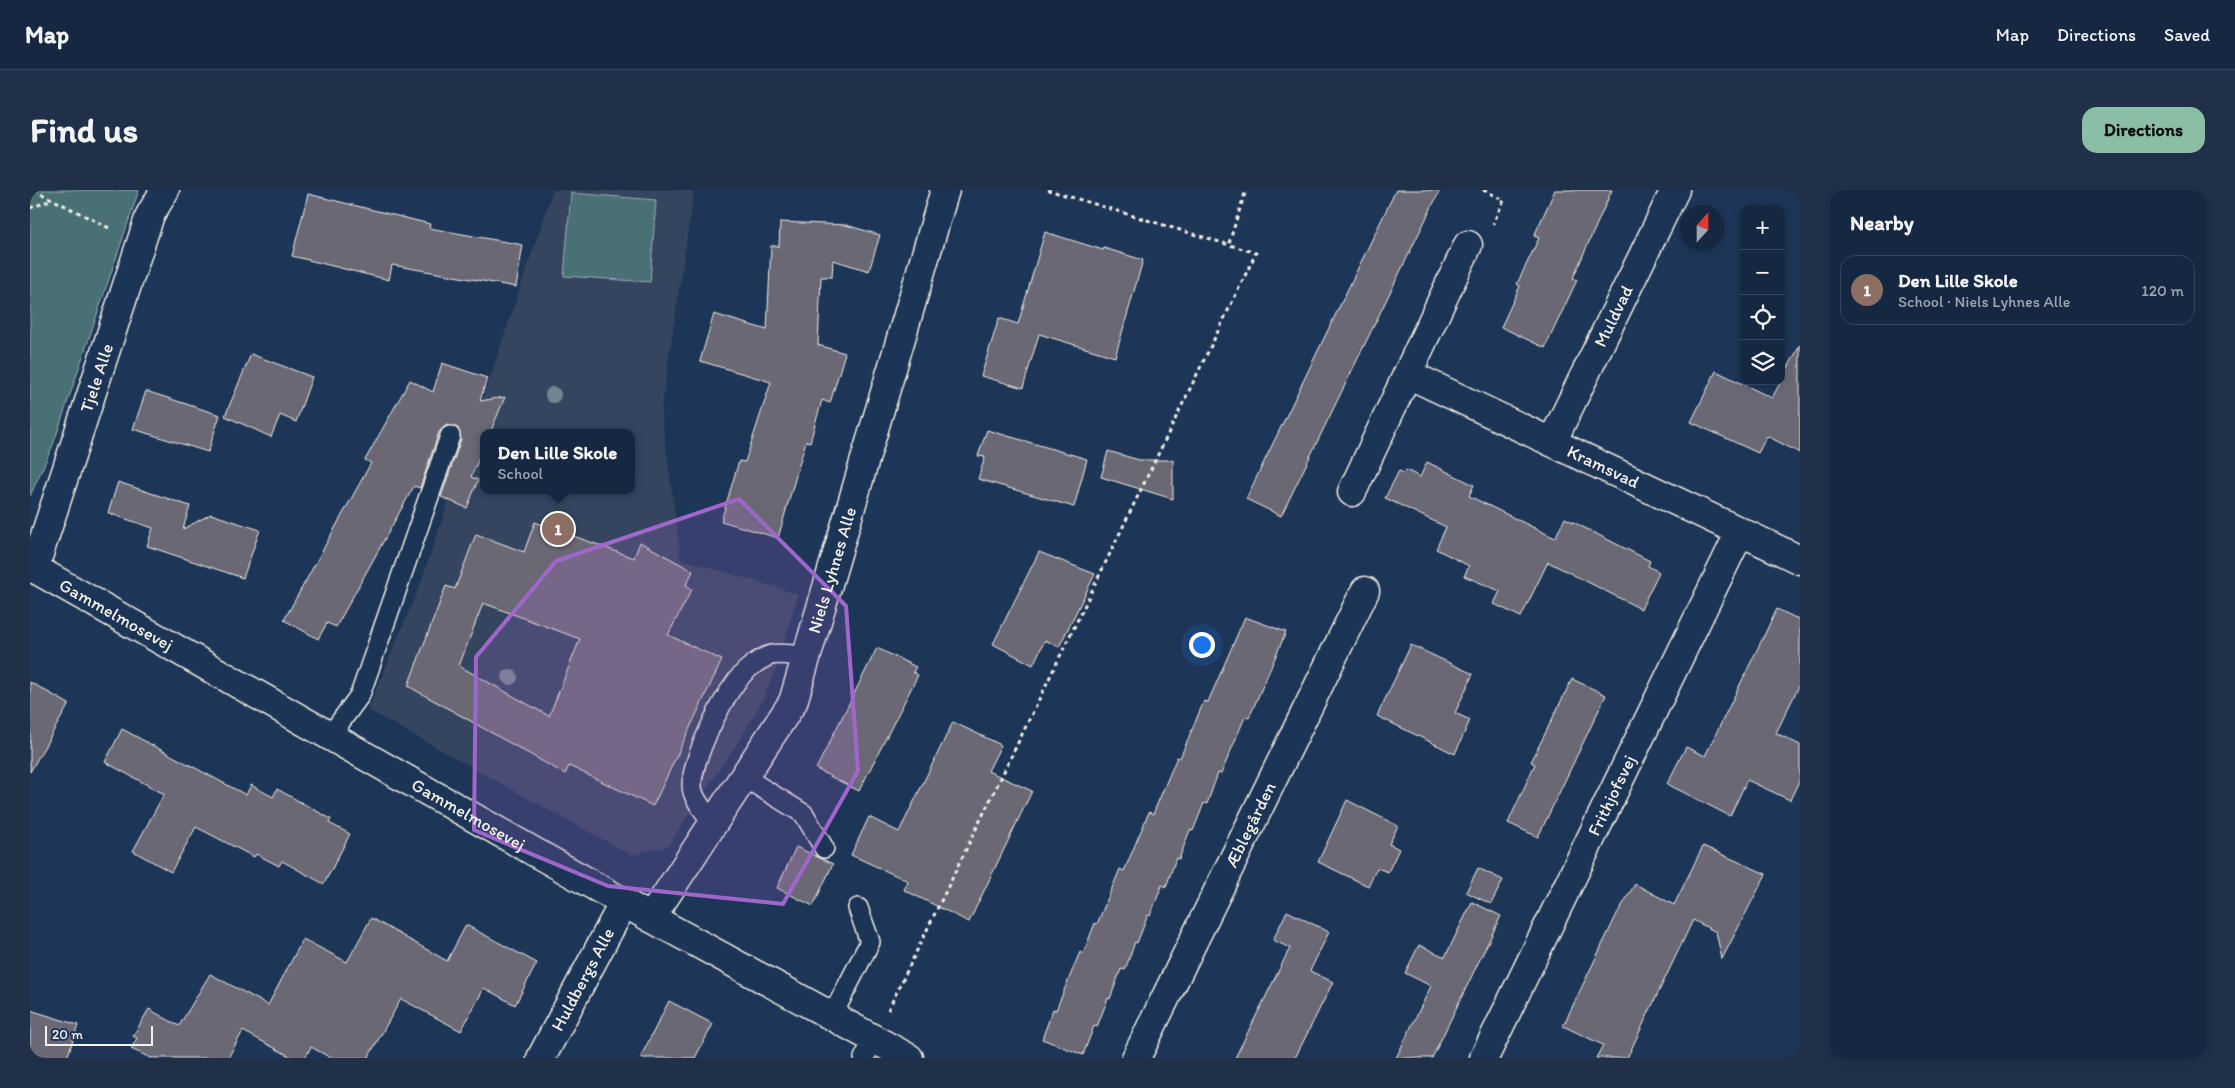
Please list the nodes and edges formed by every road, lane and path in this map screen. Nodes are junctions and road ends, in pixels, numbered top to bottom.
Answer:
1 (34, 190) edge
2 (165, 190) edge
3 (945, 190) edge
4 (1048, 190) edge
5 (1246, 190) edge
6 (1675, 190) edge
7 (53, 200) junction
8 (30, 208) edge
9 (141, 244) junction
10 (1229, 244) junction
11 (1468, 245) dead end
12 (1408, 374) junction
13 (450, 436) dead end
14 (1552, 442) junction
15 (1352, 492) dead end
16 (1740, 532) junction
17 (1800, 560) edge
18 (32, 568) edge
19 (1365, 591) dead end
20 (806, 656) junction
21 (330, 736) junction
22 (744, 777) junction
23 (713, 824) junction
24 (824, 848) dead end
25 (624, 902) junction
26 (858, 908) dead end
27 (652, 918) junction
28 (832, 1016) junction
29 (869, 1049) edge
30 (541, 1058) edge
31 (909, 1058) edge
32 (1136, 1058) edge
33 (1484, 1058) edge

1 - 7 path
2 - 9 street, Tjele Alle
3 - 20 street, Niels Lyhnes Alle
4 - 10 path
5 - 10 path
6 - 14 street, Muldvad
7 - 8 path
7 - 9 path
9 - 18 street, Tjele Alle
10 - 29 path
11 - 12 street
12 - 14 street, Kramsvad
12 - 15 street
13 - 21 lane
14 - 16 street, Kramsvad
16 - 17 street, Kramsvad
16 - 33 street, Frithjofsvej
18 - 21 street, Gammelmosevej
19 - 32 street, Æblegården
20 - 22 street, Niels Lyhnes Alle
20 - 23 lane
21 - 25 street, Gammelmosevej
22 - 23 street, Niels Lyhnes Alle
22 - 24 lane
23 - 27 street, Niels Lyhnes Alle
25 - 27 street, Gammelmosevej
25 - 30 street, Huldbergs Alle
26 - 28 lane
27 - 28 street, Gammelmosevej
28 - 29 street, Gammelmosevej
29 - 31 street, Gammelmosevej

